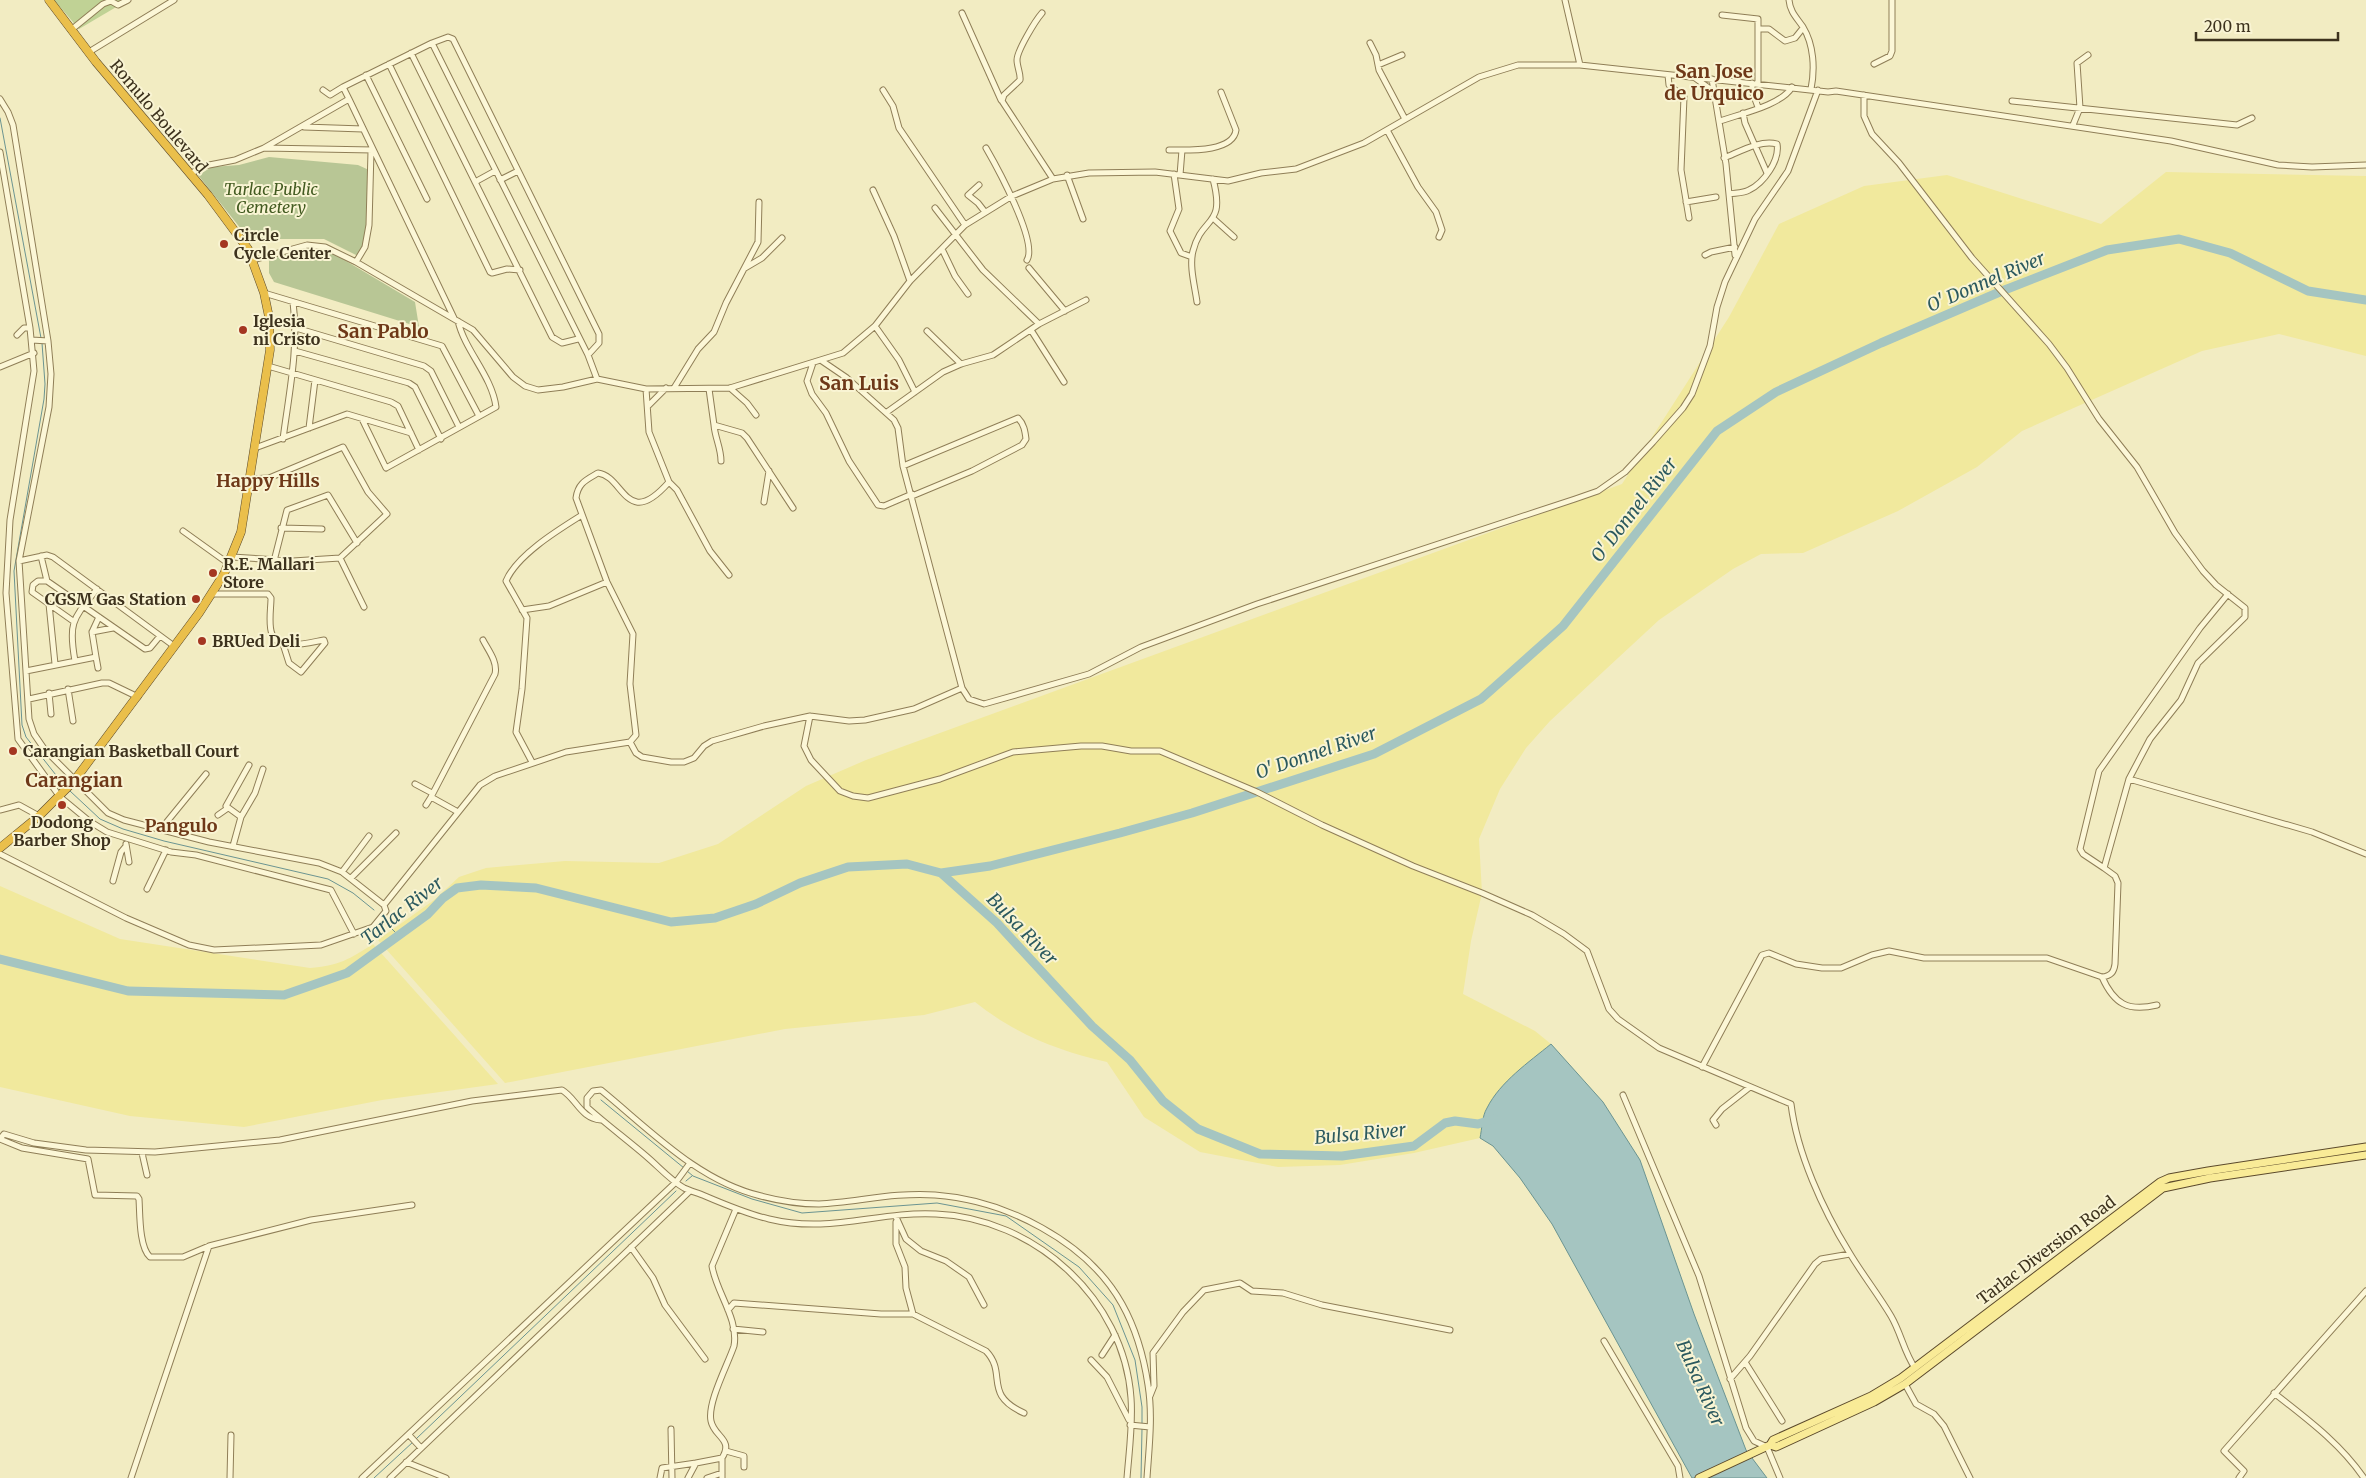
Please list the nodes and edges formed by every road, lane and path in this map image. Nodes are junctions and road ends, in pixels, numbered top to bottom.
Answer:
1 (48, 0) edge
2 (128, 0) edge
3 (174, 0) edge
4 (1565, 0) edge
5 (1789, 0) edge
6 (1892, 0) edge
7 (962, 13) dead end
8 (1042, 13) dead end
9 (1722, 15) dead end
10 (1803, 28) junction
11 (1758, 29) junction
12 (71, 30) junction
13 (432, 43) junction
14 (1370, 43) dead end
15 (89, 52) junction
16 (411, 53) junction
17 (1402, 55) dead end
18 (2088, 55) dead end
19 (388, 64) junction
20 (1378, 64) junction
21 (1874, 64) dead end
22 (1580, 65) junction
23 (366, 75) junction
24 (1668, 75) junction
25 (1694, 78) junction
26 (1712, 79) junction
27 (1755, 83) junction
28 (343, 87) junction
29 (1792, 87) junction
30 (1811, 89) junction
31 (323, 90) dead end
32 (883, 90) dead end
33 (1818, 90) junction
34 (1221, 92) dead end
35 (1864, 95) junction
36 (349, 98) junction
37 (1716, 98) junction
38 (0, 99) edge
39 (1002, 101) junction
40 (2012, 101) dead end
41 (1758, 107) junction
42 (2080, 108) junction
43 (1743, 112) junction
44 (2252, 118) dead end
45 (1406, 120) junction
46 (1720, 121) junction
47 (2073, 125) junction
48 (302, 126) junction
49 (363, 128) junction
50 (1387, 130) junction
51 (1755, 146) junction
52 (264, 148) junction
53 (986, 148) dead end
54 (372, 150) junction
55 (1169, 150) dead end
56 (1182, 150) junction
57 (0, 152) edge
58 (1724, 158) junction
59 (2366, 165) edge
60 (518, 171) junction
61 (495, 172) junction
62 (1767, 173) junction
63 (190, 174) junction
64 (1066, 175) junction
65 (1177, 175) junction
66 (1053, 179) junction
67 (1213, 179) junction
68 (500, 180) junction
69 (475, 182) junction
70 (979, 185) dead end
71 (873, 190) dead end
72 (1730, 194) junction
73 (1012, 196) junction
74 (1716, 197) dead end
75 (426, 199) dead end
76 (759, 202) dead end
77 (1686, 202) junction
78 (935, 208) dead end
79 (985, 212) junction
80 (1689, 218) dead end
81 (1082, 219) dead end
82 (1214, 219) junction
83 (965, 225) junction
84 (955, 236) junction
85 (1234, 237) dead end
86 (1439, 237) dead end
87 (782, 238) dead end
88 (1735, 247) junction
89 (942, 249) junction
90 (1704, 255) dead end
91 (1736, 257) junction
92 (1192, 258) junction
93 (253, 260) junction
94 (1027, 260) dead end
95 (356, 262) junction
96 (745, 268) junction
97 (1029, 268) dead end
98 (520, 270) junction
99 (910, 281) junction
100 (264, 293) junction
101 (968, 294) dead end
102 (1086, 300) dead end
103 (293, 302) junction
104 (1197, 302) dead end
105 (1065, 310) junction
106 (456, 320) junction
107 (1039, 324) junction
108 (874, 326) junction
109 (30, 328) junction
110 (296, 328) junction
111 (927, 330) dead end
112 (1031, 330) junction
113 (17, 335) dead end
114 (578, 339) junction
115 (32, 340) junction
116 (48, 341) junction
117 (295, 351) junction
118 (34, 353) junction
119 (588, 355) junction
120 (822, 361) junction
121 (813, 363) junction
122 (961, 364) junction
123 (268, 366) junction
124 (0, 367) edge
125 (291, 373) junction
126 (597, 379) junction
127 (315, 380) junction
128 (1064, 382) dead end
129 (666, 388) junction
130 (674, 388) junction
131 (730, 388) junction
132 (646, 389) junction
133 (709, 389) junction
134 (915, 392) junction
135 (648, 406) junction
136 (886, 412) junction
137 (756, 415) dead end
138 (479, 416) junction
139 (362, 419) junction
140 (714, 425) junction
141 (459, 427) junction
142 (308, 428) junction
143 (411, 434) junction
144 (283, 439) junction
145 (441, 439) junction
146 (255, 448) junction
147 (419, 450) junction
148 (721, 461) dead end
149 (903, 466) junction
150 (769, 471) junction
151 (250, 478) junction
152 (669, 482) junction
153 (912, 495) junction
154 (764, 502) dead end
155 (793, 508) dead end
156 (582, 515) junction
157 (281, 528) junction
158 (322, 529) dead end
159 (183, 531) dead end
160 (357, 543) junction
161 (41, 556) junction
162 (340, 558) junction
163 (231, 560) junction
164 (19, 561) junction
165 (274, 561) junction
166 (729, 575) dead end
167 (47, 581) junction
168 (607, 582) junction
169 (97, 589) junction
170 (212, 594) junction
171 (2228, 594) junction
172 (49, 604) junction
173 (83, 606) junction
174 (364, 607) dead end
175 (522, 610) junction
176 (99, 617) junction
177 (73, 621) junction
178 (113, 628) junction
179 (92, 632) junction
180 (160, 636) junction
181 (483, 640) dead end
182 (283, 644) junction
183 (174, 646) junction
184 (96, 657) junction
185 (75, 661) junction
186 (55, 664) junction
187 (98, 668) dead end
188 (26, 670) junction
189 (962, 688) junction
190 (68, 689) junction
191 (50, 694) junction
192 (138, 697) junction
193 (28, 698) junction
194 (51, 714) dead end
195 (810, 716) junction
196 (73, 721) dead end
197 (630, 742) junction
198 (532, 762) junction
199 (249, 765) dead end
200 (263, 769) dead end
201 (206, 774) dead end
202 (2129, 779) junction
203 (74, 781) junction
204 (415, 784) dead end
205 (432, 795) junction
206 (60, 797) junction
207 (426, 805) dead end
208 (228, 808) junction
209 (0, 810) edge
210 (458, 812) junction
211 (218, 815) dead end
212 (40, 816) junction
213 (241, 817) junction
214 (162, 830) junction
215 (396, 833) dead end
216 (369, 836) dead end
217 (127, 839) junction
218 (126, 846) junction
219 (233, 846) junction
220 (0, 849) edge
221 (166, 850) junction
222 (2366, 854) edge
223 (129, 862) dead end
224 (2104, 868) junction
225 (342, 872) junction
226 (351, 878) junction
227 (113, 881) dead end
228 (146, 889) dead end
229 (384, 905) junction
230 (354, 934) junction
231 (2102, 977) junction
232 (2157, 1005) dead end
233 (1702, 1067) junction
234 (1750, 1087) junction
235 (1623, 1095) dead end
236 (601, 1120) junction
237 (1716, 1125) dead end
238 (1, 1136) edge
239 (2366, 1147) edge
240 (142, 1153) junction
241 (2366, 1155) edge
242 (689, 1164) junction
243 (147, 1175) dead end
244 (678, 1180) junction
245 (690, 1191) junction
246 (412, 1205) dead end
247 (736, 1209) junction
248 (896, 1217) junction
249 (209, 1246) junction
250 (631, 1247) junction
251 (1850, 1254) junction
252 (2366, 1291) edge
253 (984, 1305) dead end
254 (728, 1310) junction
255 (913, 1314) junction
256 (733, 1329) junction
257 (1450, 1330) dead end
258 (763, 1332) dead end
259 (1116, 1336) junction
260 (1604, 1341) dead end
261 (1102, 1355) dead end
262 (705, 1359) dead end
263 (1091, 1360) dead end
264 (1745, 1362) junction
265 (1917, 1371) junction
266 (1730, 1379) junction
267 (1903, 1381) junction
268 (2274, 1393) junction
269 (1150, 1396) junction
270 (1024, 1413) dead end
271 (1782, 1421) dead end
272 (1132, 1425) junction
273 (1149, 1427) junction
274 (671, 1429) dead end
275 (232, 1435) dead end
276 (410, 1436) junction
277 (420, 1447) junction
278 (1767, 1447) junction
279 (726, 1451) junction
280 (722, 1458) junction
281 (406, 1462) junction
282 (696, 1463) junction
283 (671, 1466) junction
284 (744, 1466) dead end
285 (722, 1475) edge
286 (131, 1478) edge
287 (230, 1478) edge
288 (362, 1478) edge
289 (390, 1478) edge
290 (446, 1478) edge
291 (660, 1478) edge
292 (672, 1478) edge
293 (688, 1478) edge
294 (707, 1478) edge
295 (1127, 1478) edge
296 (1147, 1478) edge
297 (1680, 1478) edge
298 (1699, 1478) edge
299 (1780, 1478) edge
300 (1970, 1478) edge
301 (2239, 1478) edge
302 (2364, 1478) edge

1 - 12 highway, Romulo Boulevard
2 - 12 street
3 - 15 street
4 - 22 street
5 - 10 street
6 - 21 street
7 - 39 street
8 - 39 street
9 - 11 street
10 - 11 street
10 - 30 street
11 - 27 street
12 - 15 highway, Romulo Boulevard
13 - 16 street
13 - 60 street
13 - 61 street
14 - 20 street
15 - 63 highway, Romulo Boulevard
16 - 19 street
16 - 69 street
17 - 20 street
18 - 42 street
19 - 23 street
19 - 98 street
20 - 45 street
22 - 24 street
22 - 45 street
23 - 28 street
23 - 75 street
24 - 25 street
24 - 77 street
25 - 26 street
25 - 37 street
26 - 27 street
26 - 37 street
27 - 29 street
27 - 41 street
28 - 31 street
28 - 36 street
29 - 30 street
29 - 41 street
30 - 33 street
32 - 83 street
33 - 35 street
33 - 91 street
34 - 56 street
35 - 47 street
35 - 171 street
36 - 48 street
36 - 49 street
37 - 46 street
38 - 116 street
39 - 66 street
40 - 42 street
41 - 43 street
42 - 44 street
42 - 47 street
43 - 46 street
43 - 51 street
45 - 50 street
46 - 58 street
47 - 59 street
48 - 49 street
48 - 52 street
49 - 54 street
50 - 67 street
50 - 86 street
51 - 58 street
51 - 62 street
51 - 62 street
52 - 54 street
52 - 63 street
53 - 73 street
54 - 95 street
54 - 106 street
55 - 56 street
56 - 65 street
57 - 109 street
58 - 72 street
60 - 68 street
60 - 119 street
61 - 68 street
61 - 69 street
62 - 72 street
63 - 93 highway, Romulo Boulevard
64 - 65 street
64 - 66 street
64 - 81 street
65 - 67 street
65 - 92 street
66 - 73 street
67 - 82 street
68 - 114 street
69 - 98 street
70 - 79 street
71 - 99 street
72 - 88 street
73 - 79 street
73 - 94 street
74 - 77 street
76 - 96 street
77 - 80 street
78 - 84 street
79 - 83 street
82 - 85 street
82 - 92 street
83 - 84 street
84 - 89 street
84 - 107 street
87 - 96 street
88 - 90 street
88 - 91 street
89 - 99 street
89 - 101 street
91 - 189 street
92 - 104 street
93 - 95 street
93 - 100 highway, Romulo Boulevard
95 - 106 street
96 - 130 street
97 - 105 street
98 - 114 street
99 - 108 street
100 - 103 street
100 - 123 highway, Romulo Boulevard
102 - 105 street
103 - 110 street
103 - 138 street
105 - 107 street
106 - 126 street
106 - 138 street
107 - 112 street
108 - 120 street
108 - 134 street
109 - 113 street
109 - 115 street
110 - 117 street
110 - 141 street
111 - 122 street
112 - 122 street
112 - 128 street
114 - 119 street
115 - 116 street
115 - 118 street
116 - 164 street
117 - 125 street
117 - 145 street
118 - 124 street
118 - 206 street
119 - 126 street
120 - 121 street
120 - 136 street
121 - 131 street
121 - 153 street
122 - 134 street
123 - 125 street
123 - 146 highway, Romulo Boulevard
125 - 127 street
125 - 144 street
126 - 132 street
127 - 142 street
127 - 143 street
129 - 130 street
129 - 132 street
129 - 135 street
130 - 133 street
131 - 133 street
131 - 137 street
132 - 135 street
133 - 140 street
134 - 136 street
135 - 152 street
136 - 149 street
138 - 141 street
139 - 142 street
139 - 143 street
139 - 147 street
140 - 148 street
140 - 150 street
141 - 145 street
142 - 144 street
143 - 147 street
144 - 146 street
145 - 147 street
146 - 151 highway, Romulo Boulevard
149 - 153 street
149 - 153 street
150 - 154 street
150 - 155 street
151 - 160 street
151 - 163 highway, Romulo Boulevard
152 - 156 street
152 - 166 street
153 - 189 street
156 - 168 street
156 - 175 street
157 - 158 street
157 - 160 street
157 - 165 street
159 - 163 street
160 - 162 street
161 - 164 street
161 - 167 street
161 - 169 street
162 - 165 street
162 - 174 street
163 - 165 street
163 - 170 highway, Romulo Boulevard
164 - 188 street
167 - 172 street
167 - 173 street
168 - 175 street
168 - 197 street
169 - 173 street
169 - 180 street
170 - 182 street
170 - 183 highway, Romulo Boulevard
171 - 202 street
171 - 224 street
172 - 177 street
172 - 186 street
173 - 176 street
173 - 177 street
175 - 198 street
176 - 178 street
176 - 179 street
177 - 185 street
178 - 179 street
178 - 180 street
179 - 184 street
180 - 183 street
181 - 205 street
182 - 182 street
183 - 192 highway, Romulo Boulevard
184 - 185 street
184 - 187 street
185 - 186 street
186 - 188 street
188 - 193 street
189 - 195 street
190 - 191 street
190 - 192 street
190 - 196 street
191 - 193 street
191 - 194 street
192 - 203 highway, Romulo Boulevard
193 - 203 street
195 - 197 street
195 - 233 street
197 - 198 street
198 - 210 street
199 - 208 street
200 - 213 street
201 - 214 street
202 - 222 street
202 - 224 street
203 - 206 highway, Romulo Boulevard
203 - 214 street
204 - 205 street
205 - 207 street
205 - 210 street
206 - 212 highway, Romulo Boulevard
206 - 217 street
208 - 211 street
208 - 213 street
209 - 212 street
210 - 229 street
212 - 220 highway, Romulo Boulevard
213 - 219 street
214 - 219 street
215 - 226 street
216 - 225 street
217 - 218 street
217 - 221 street
218 - 223 street
218 - 227 street
219 - 225 street
220 - 230 street
221 - 228 street
221 - 230 street
224 - 231 street
225 - 226 street
226 - 229 street
229 - 230 street
231 - 232 street
231 - 233 street
233 - 234 street
234 - 237 street
234 - 251 street
235 - 266 street
236 - 240 street
236 - 242 street
236 - 244 street
238 - 240 street
238 - 249 street
239 - 265 main road, Tarlac Diversion Road
240 - 243 street
241 - 265 main road, Tarlac Diversion Road
242 - 244 street
242 - 269 street
244 - 245 street
244 - 276 street
245 - 247 street
245 - 250 street
246 - 249 street
247 - 248 street
247 - 254 street
248 - 253 street
248 - 255 street
248 - 259 street
249 - 286 street
250 - 262 street
250 - 277 street
251 - 264 street
251 - 265 street
252 - 268 street
254 - 255 street
254 - 256 street
255 - 270 street
256 - 258 street
256 - 279 street
257 - 269 street
259 - 261 street
259 - 272 street
260 - 297 street
263 - 272 street
264 - 266 street
264 - 271 street
265 - 267 main road, Tarlac Diversion Road
266 - 278 street
267 - 278 main road, Tarlac Diversion Road
267 - 300 street
268 - 301 street
268 - 302 street
269 - 273 street
272 - 273 street
272 - 295 street
273 - 296 street
274 - 283 street
275 - 287 street
276 - 277 street
276 - 288 street
277 - 281 street
278 - 298 main road, Tarlac Diversion Road
278 - 299 street
279 - 280 street
279 - 284 street
280 - 282 street
280 - 285 street
281 - 289 street
281 - 290 street
282 - 283 street
282 - 293 street
283 - 291 street
283 - 292 street
285 - 294 street

